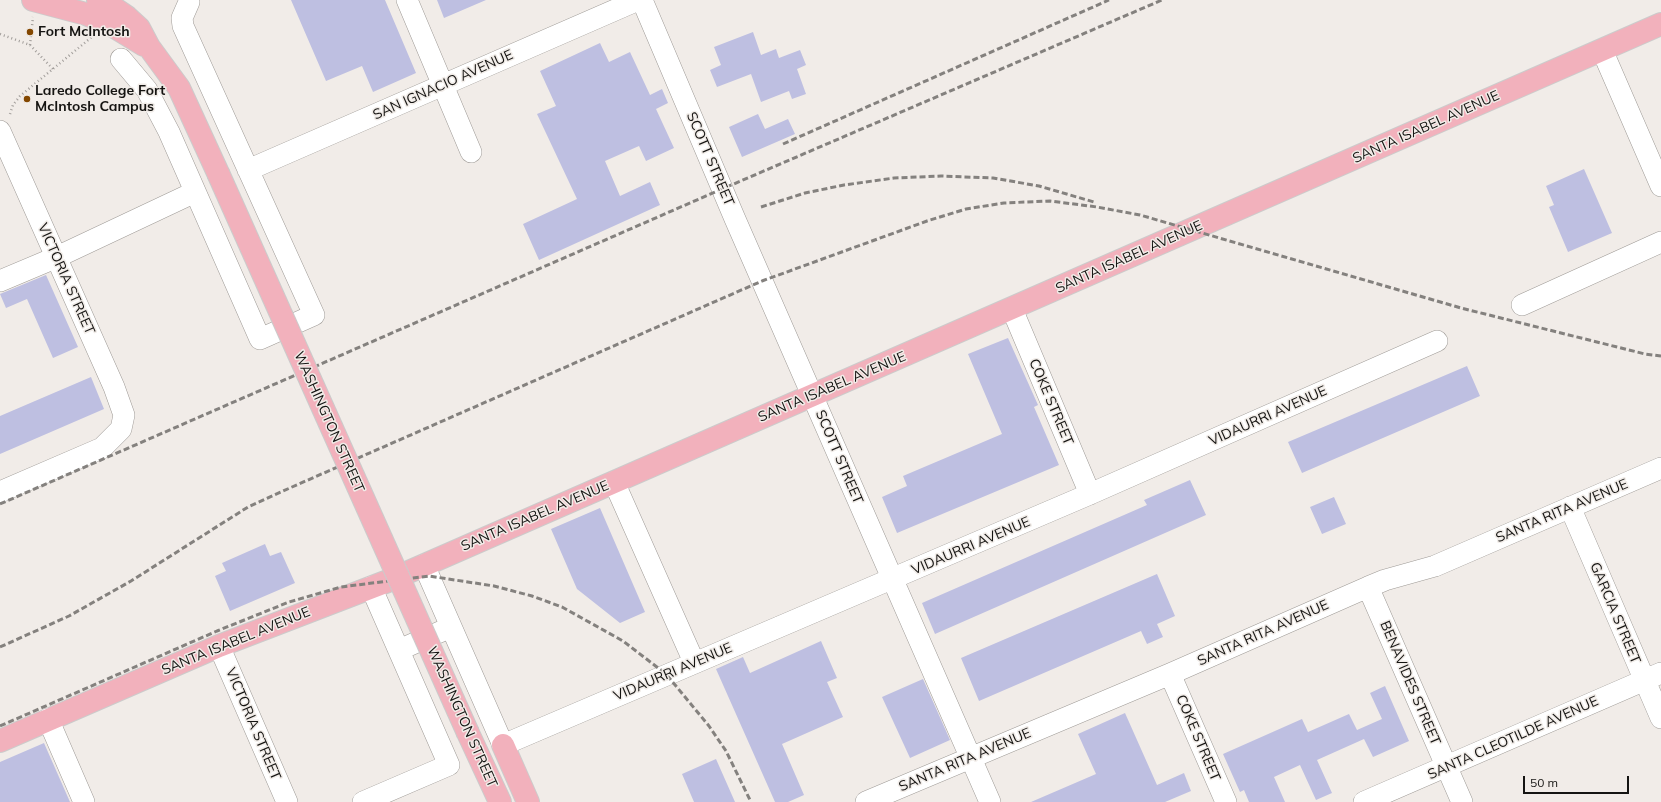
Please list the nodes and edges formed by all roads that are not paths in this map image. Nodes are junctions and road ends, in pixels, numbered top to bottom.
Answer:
1 (98, 0) edge
2 (407, 0) edge
3 (638, 0) edge
4 (642, 0) edge
5 (189, 2) dead end
6 (33, 6) edge
7 (1661, 24) edge
8 (148, 47) junction
9 (1602, 50) junction
10 (121, 59) dead end
11 (443, 85) junction
12 (5, 122) edge
13 (471, 152) dead end
14 (248, 170) junction
15 (1661, 186) edge
16 (195, 192) junction
17 (1661, 242) edge
18 (57, 257) junction
19 (0, 281) edge
20 (1522, 305) dead end
21 (1012, 310) junction
22 (1437, 341) dead end
23 (812, 395) junction
24 (1661, 468) edge
25 (614, 482) junction
26 (0, 492) edge
27 (1090, 494) junction
28 (1570, 507) junction
29 (424, 564) junction
30 (892, 580) junction
31 (1377, 583) junction
32 (371, 587) junction
33 (451, 627) junction
34 (219, 646) junction
35 (399, 650) junction
36 (694, 662) junction
37 (1170, 674) junction
38 (1653, 677) edge
39 (1661, 718) edge
40 (48, 719) junction
41 (0, 741) edge
42 (503, 745) junction
43 (971, 758) junction
44 (1446, 766) junction
45 (84, 802) edge
46 (287, 802) edge
47 (363, 802) edge
48 (500, 802) edge
49 (528, 802) edge
50 (866, 802) edge
51 (990, 802) edge
52 (1226, 802) edge
53 (1364, 802) edge
54 (1462, 802) edge

1 - 8 main road
2 - 11 street
3 - 11 street, SAN IGNACIO AVENUE
4 - 23 street, SCOTT STREET
5 - 14 street
6 - 8 main road
7 - 9 main road, SANTA ISABEL AVENUE
8 - 48 main road, WASHINGTON STREET, bridge
9 - 15 street
9 - 21 main road, SANTA ISABEL AVENUE
10 - 16 street
11 - 13 street
11 - 14 street, SAN IGNACIO AVENUE
12 - 18 street, VICTORIA STREET
14 - 16 street
16 - 18 street
17 - 20 street
18 - 19 street
18 - 26 street, VICTORIA STREET
21 - 23 main road, SANTA ISABEL AVENUE
21 - 27 street, COKE STREET
22 - 27 street, VIDAURRI AVENUE
23 - 25 main road, SANTA ISABEL AVENUE
23 - 30 street, SCOTT STREET
24 - 28 street, SANTA RITA AVENUE
25 - 29 main road, SANTA ISABEL AVENUE
25 - 36 street
27 - 30 street, VIDAURRI AVENUE
28 - 31 street, SANTA RITA AVENUE
28 - 38 street, GARCIA STREET
29 - 32 main road, SANTA ISABEL AVENUE
29 - 33 street, WASHINGTON STREET
30 - 36 street, VIDAURRI AVENUE
30 - 43 street, SCOTT STREET
31 - 37 street, SANTA RITA AVENUE
31 - 44 street, BENAVIDES STREET
32 - 34 main road, SANTA ISABEL AVENUE
32 - 35 street
33 - 35 street
33 - 42 street, WASHINGTON STREET
34 - 40 main road, SANTA ISABEL AVENUE
34 - 46 street, VICTORIA STREET
35 - 47 street
36 - 42 street, VIDAURRI AVENUE
37 - 43 street, SANTA RITA AVENUE
37 - 52 street, COKE STREET
38 - 39 street, GARCIA STREET
38 - 44 street, SANTA CLEOTILDE AVENUE
40 - 41 main road, SANTA ISABEL AVENUE
40 - 45 street
42 - 49 main road
43 - 50 street, SANTA RITA AVENUE
43 - 51 street, SCOTT STREET
44 - 53 street, SANTA CLEOTILDE AVENUE
44 - 54 street, BENAVIDES STREET

